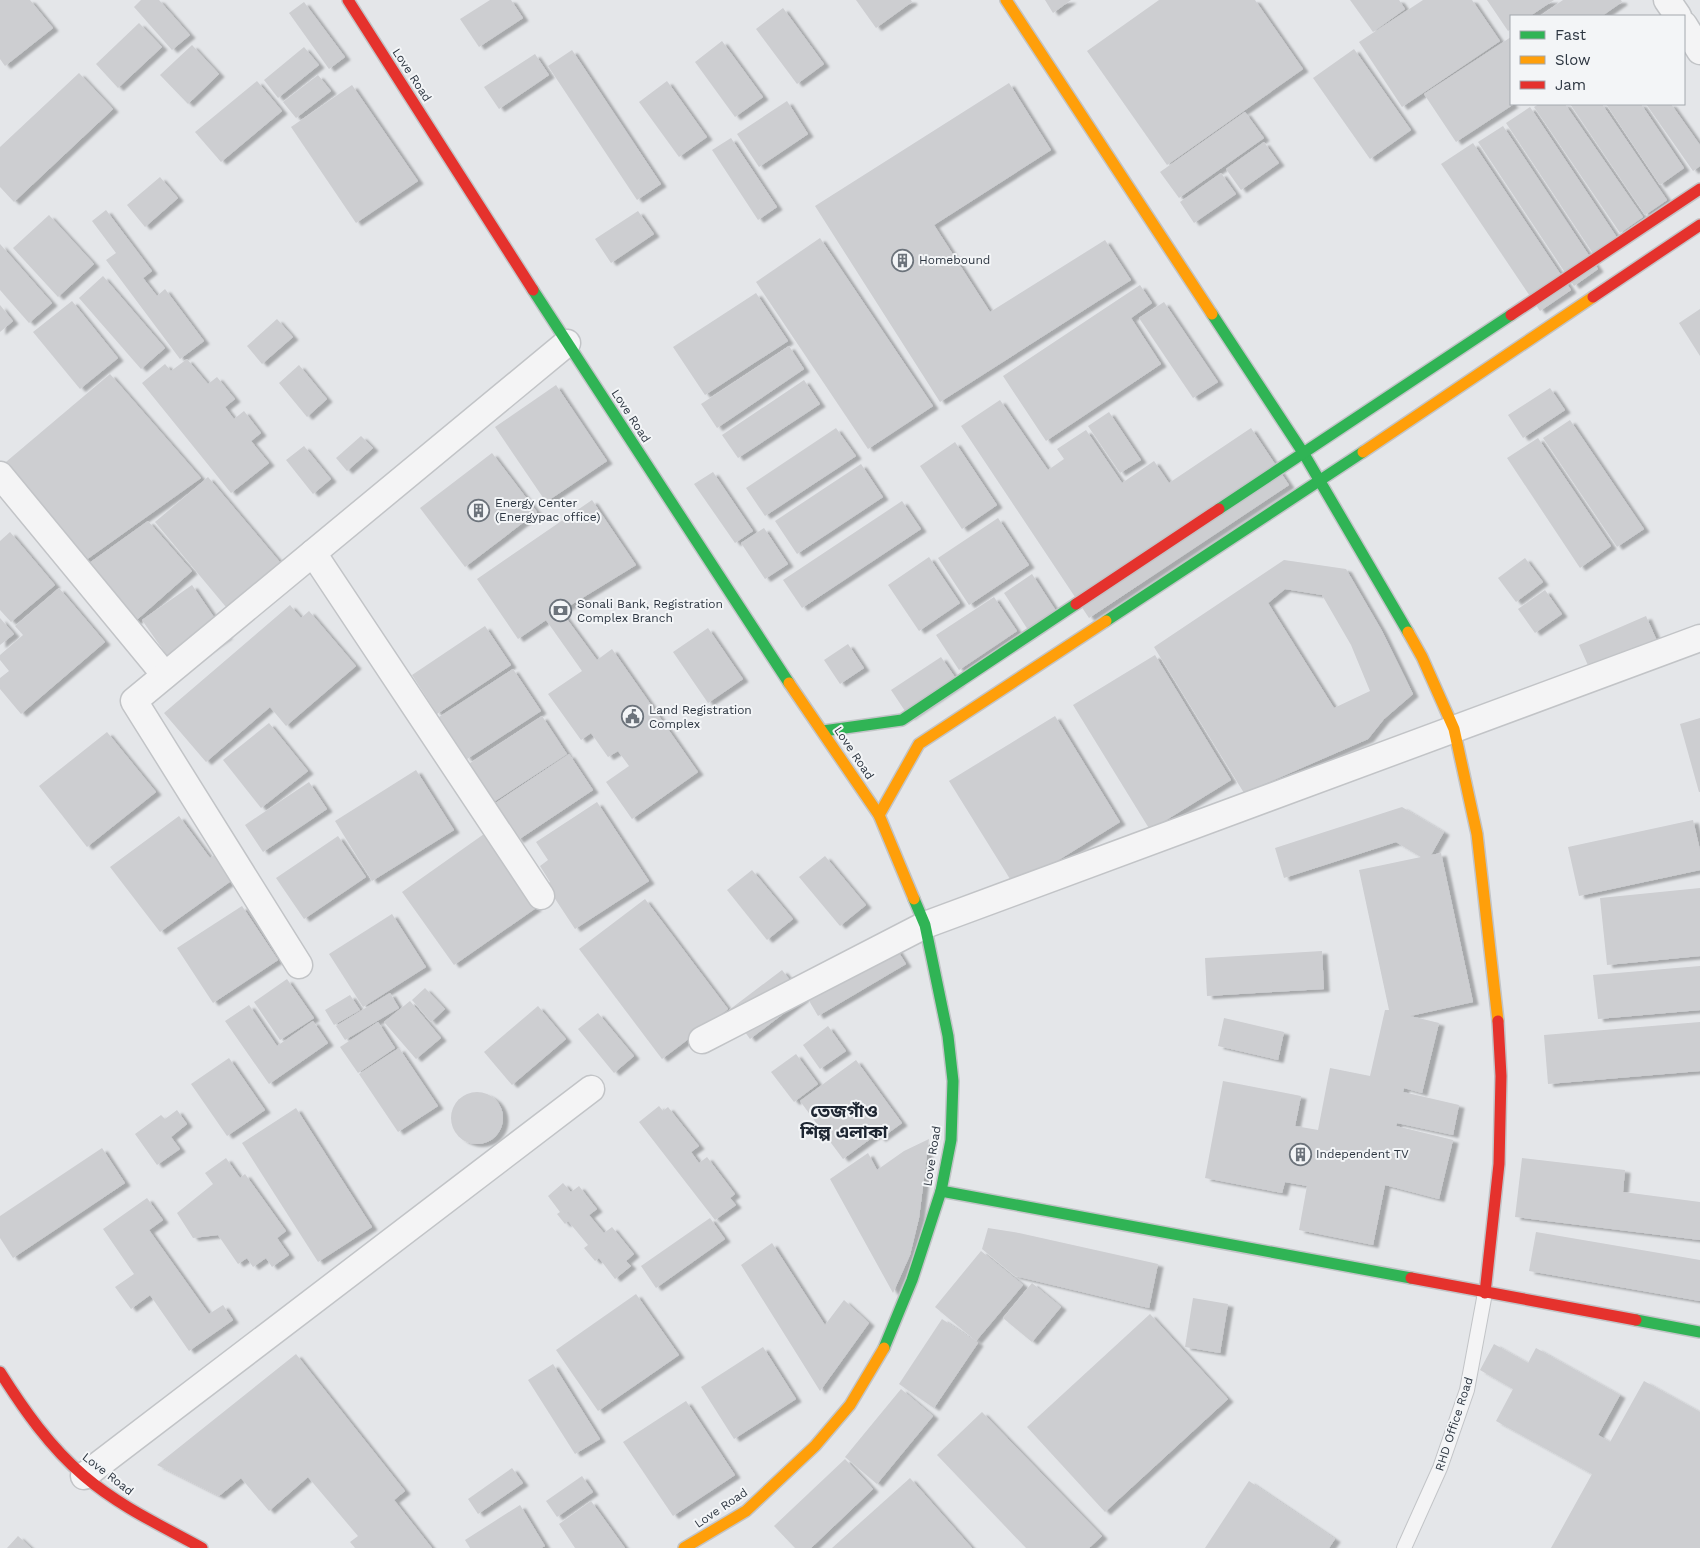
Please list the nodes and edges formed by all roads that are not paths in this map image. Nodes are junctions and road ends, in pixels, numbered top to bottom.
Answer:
1 (348, 0) edge
2 (1006, 0) edge
3 (1667, 0) edge
4 (1677, 15) edge
5 (1685, 27) edge
6 (1700, 51) edge
7 (1700, 189) edge
8 (1700, 225) edge
9 (567, 343) junction
10 (1304, 454) junction
11 (0, 475) edge
12 (1320, 481) junction
13 (313, 553) junction
14 (1700, 638) edge
15 (165, 675) junction
16 (1454, 729) junction
17 (823, 731) junction
18 (911, 732) junction
19 (879, 816) junction
20 (541, 896) dead end
21 (925, 925) junction
22 (299, 964) dead end
23 (702, 1040) dead end
24 (591, 1089) dead end
25 (941, 1191) junction
26 (1485, 1293) junction
27 (1700, 1332) edge
28 (0, 1372) edge
29 (84, 1476) junction
30 (202, 1548) edge
31 (684, 1548) edge
32 (1404, 1548) edge

1 - 9 main road, Love Road
2 - 10 main road
3 - 4 street
5 - 6 street
7 - 10 main road
8 - 12 main road
9 - 13 street
9 - 17 main road, Love Road
10 - 12 main road
10 - 18 main road
11 - 15 street
12 - 16 main road
12 - 18 main road
13 - 15 street
13 - 20 street
14 - 16 street
15 - 22 street
16 - 21 street
16 - 26 main road
17 - 18 main road
17 - 19 main road, Love Road
18 - 19 main road
19 - 21 main road, Love Road
21 - 23 street
21 - 25 main road, Love Road
24 - 29 street
25 - 26 main road
25 - 31 main road, Love Road
26 - 27 main road
26 - 32 lane, RHD Office Road
28 - 29 main road, Love Road
29 - 30 main road, Love Road

